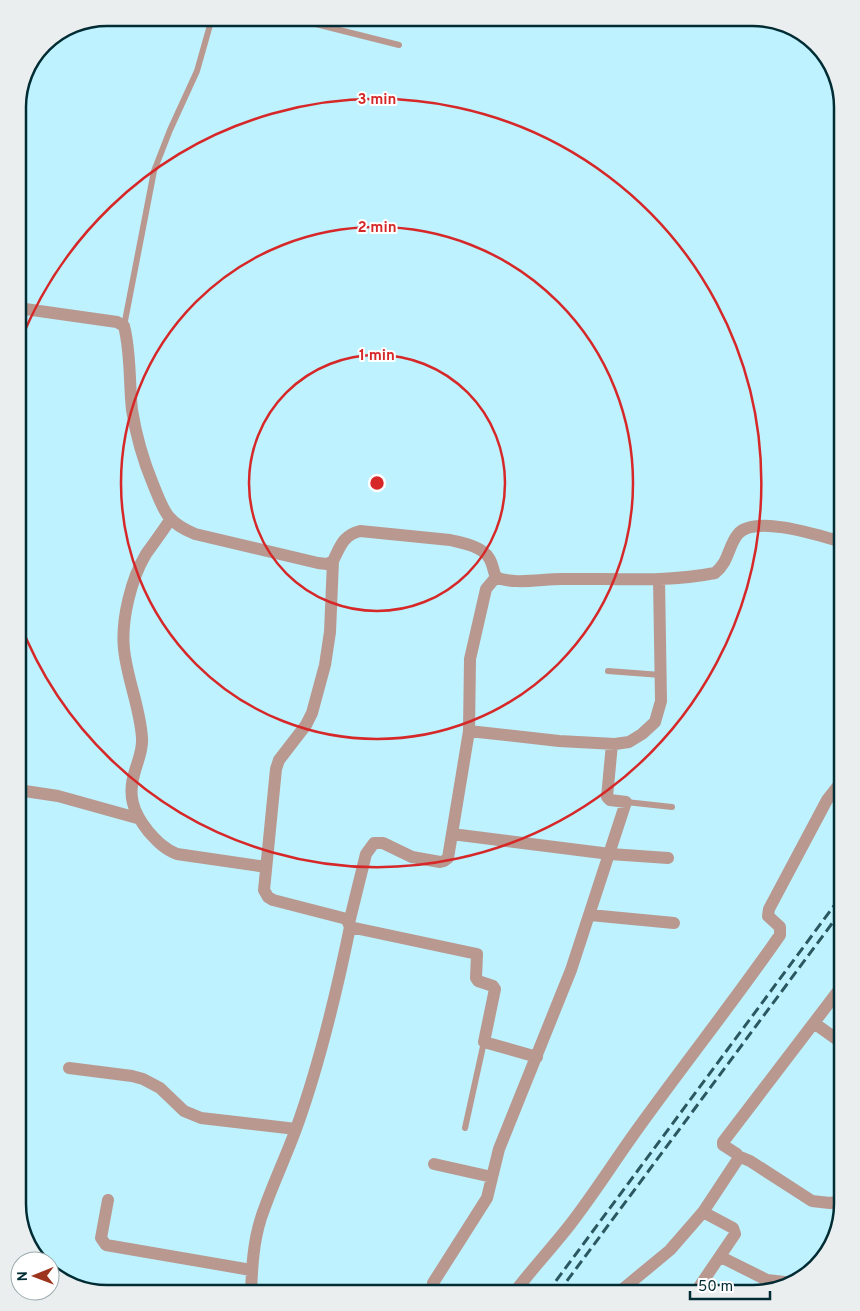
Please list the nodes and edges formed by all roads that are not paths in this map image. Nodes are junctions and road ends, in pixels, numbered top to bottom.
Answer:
1 (210, 26) edge
2 (324, 26) edge
3 (399, 45) dead end
4 (26, 309) edge
5 (124, 326) junction
6 (170, 520) junction
7 (834, 540) edge
8 (333, 562) junction
9 (496, 577) junction
10 (659, 579) junction
11 (608, 671) dead end
12 (661, 675) junction
13 (469, 731) junction
14 (612, 744) junction
15 (26, 791) edge
16 (834, 791) edge
17 (626, 802) junction
18 (672, 807) dead end
19 (137, 818) junction
20 (452, 834) junction
21 (610, 854) junction
22 (668, 858) dead end
23 (266, 867) junction
24 (590, 915) junction
25 (674, 923) dead end
26 (349, 925) junction
27 (834, 997) edge
28 (814, 1023) junction
29 (834, 1037) edge
30 (484, 1042) junction
31 (538, 1056) junction
32 (69, 1068) dead end
33 (465, 1128) dead end
34 (296, 1129) junction
35 (738, 1156) junction
36 (434, 1164) dead end
37 (492, 1177) junction
38 (108, 1200) dead end
39 (834, 1202) edge
40 (703, 1212) junction
41 (721, 1257) junction
42 (252, 1270) junction
43 (777, 1281) edge
44 (433, 1283) dead end
45 (251, 1285) edge
46 (520, 1285) edge
47 (629, 1285) edge
48 (701, 1285) edge

1 - 5 lane
2 - 3 lane
4 - 5 street
5 - 6 street
6 - 8 street
6 - 19 street
7 - 10 street
8 - 9 street
8 - 23 street
9 - 10 street
9 - 13 street
10 - 12 street
11 - 12 lane
12 - 14 street
13 - 14 street
13 - 20 street
14 - 17 street
15 - 19 street
16 - 46 street
17 - 18 lane
17 - 21 street
19 - 23 street
20 - 21 street
20 - 26 street
21 - 22 street
21 - 24 street
23 - 26 street
24 - 25 street
24 - 31 street
26 - 30 street
26 - 34 street
27 - 28 street
28 - 29 street
28 - 35 street
30 - 31 street
30 - 33 lane
31 - 37 street
32 - 34 street
34 - 42 street
35 - 39 street
35 - 40 street
36 - 37 street
37 - 44 street
38 - 42 street
40 - 41 street
40 - 47 street
41 - 43 street
41 - 48 street
42 - 45 street

